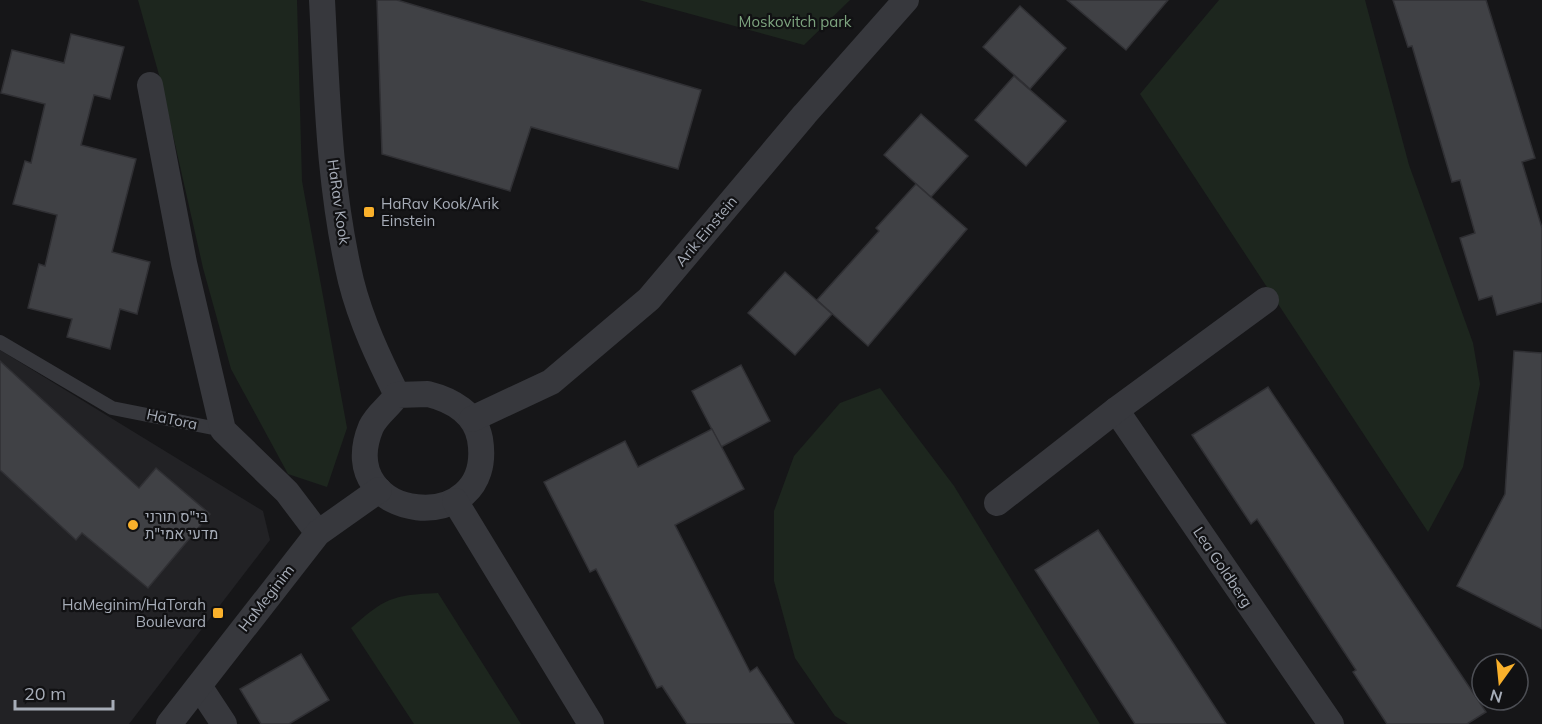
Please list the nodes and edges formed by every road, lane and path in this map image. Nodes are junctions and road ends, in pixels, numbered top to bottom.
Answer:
1 (322, 0) edge
2 (906, 0) edge
3 (150, 85) dead end
4 (1266, 300) dead end
5 (0, 342) edge
6 (397, 395) junction
7 (1116, 410) junction
8 (472, 419) junction
9 (223, 430) junction
10 (380, 490) junction
11 (454, 501) junction
12 (997, 503) dead end
13 (318, 532) junction
14 (199, 686) junction
15 (170, 724) edge
16 (224, 724) edge
17 (591, 724) edge
18 (1331, 724) edge

1 - 6 street, HaRav Kook
2 - 8 street, Arik Einstein
3 - 9 street
4 - 7 street
5 - 9 lane, HaTora
6 - 8 street
6 - 10 street
7 - 12 street
7 - 18 street, Lea Goldberg
8 - 11 street
9 - 13 street
10 - 11 street
10 - 13 street, HaMeginim
11 - 17 street
13 - 14 street, HaMeginim
14 - 15 street, HaMeginim
14 - 16 street

